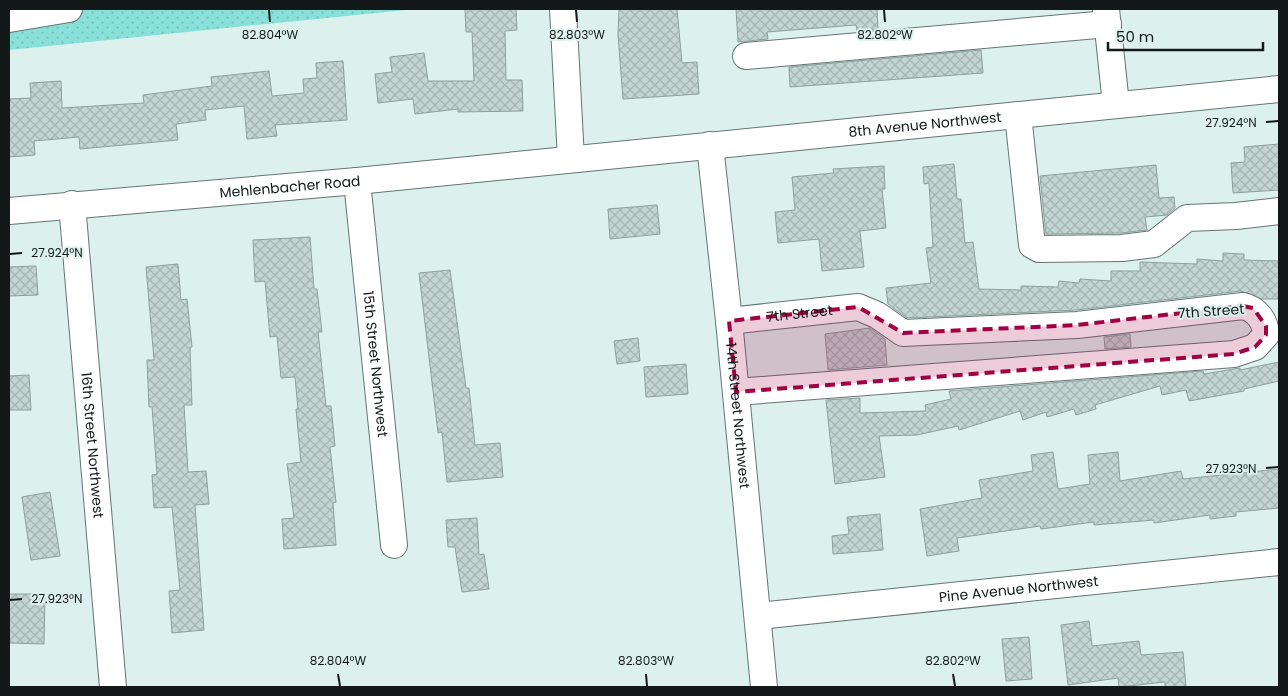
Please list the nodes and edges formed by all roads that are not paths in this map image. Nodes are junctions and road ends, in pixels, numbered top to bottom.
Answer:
1 (69, 9) edge
2 (563, 9) edge
3 (1107, 16) edge
4 (9, 19) edge
5 (746, 56) dead end
6 (1279, 89) edge
7 (1116, 105) junction
8 (1018, 115) junction
9 (710, 145) junction
10 (571, 158) junction
11 (357, 181) junction
12 (72, 204) junction
13 (1279, 210) edge
14 (9, 211) edge
15 (729, 321) junction
16 (736, 392) junction
17 (394, 546) dead end
18 (1279, 562) edge
19 (758, 616) junction
20 (113, 687) edge
21 (764, 687) edge

1 - 4 street
2 - 10 street
3 - 5 street
3 - 7 street
6 - 7 street, 8th Avenue Northwest
7 - 8 street, 8th Avenue Northwest
8 - 9 street, 8th Avenue Northwest
8 - 13 street
9 - 10 street, 8th Avenue Northwest
9 - 15 street, 14th Street Northwest
10 - 11 street, Mehlenbacher Road
11 - 12 street, Mehlenbacher Road
11 - 17 street, 15th Street Northwest
12 - 14 street, Mehlenbacher Road
12 - 20 street, 16th Street Northwest
15 - 16 street, 14th Street Northwest
15 - 16 street, 7th Street
16 - 19 street, 14th Street Northwest
18 - 19 street, Pine Avenue Northwest
19 - 21 street, 14th Street Northwest

